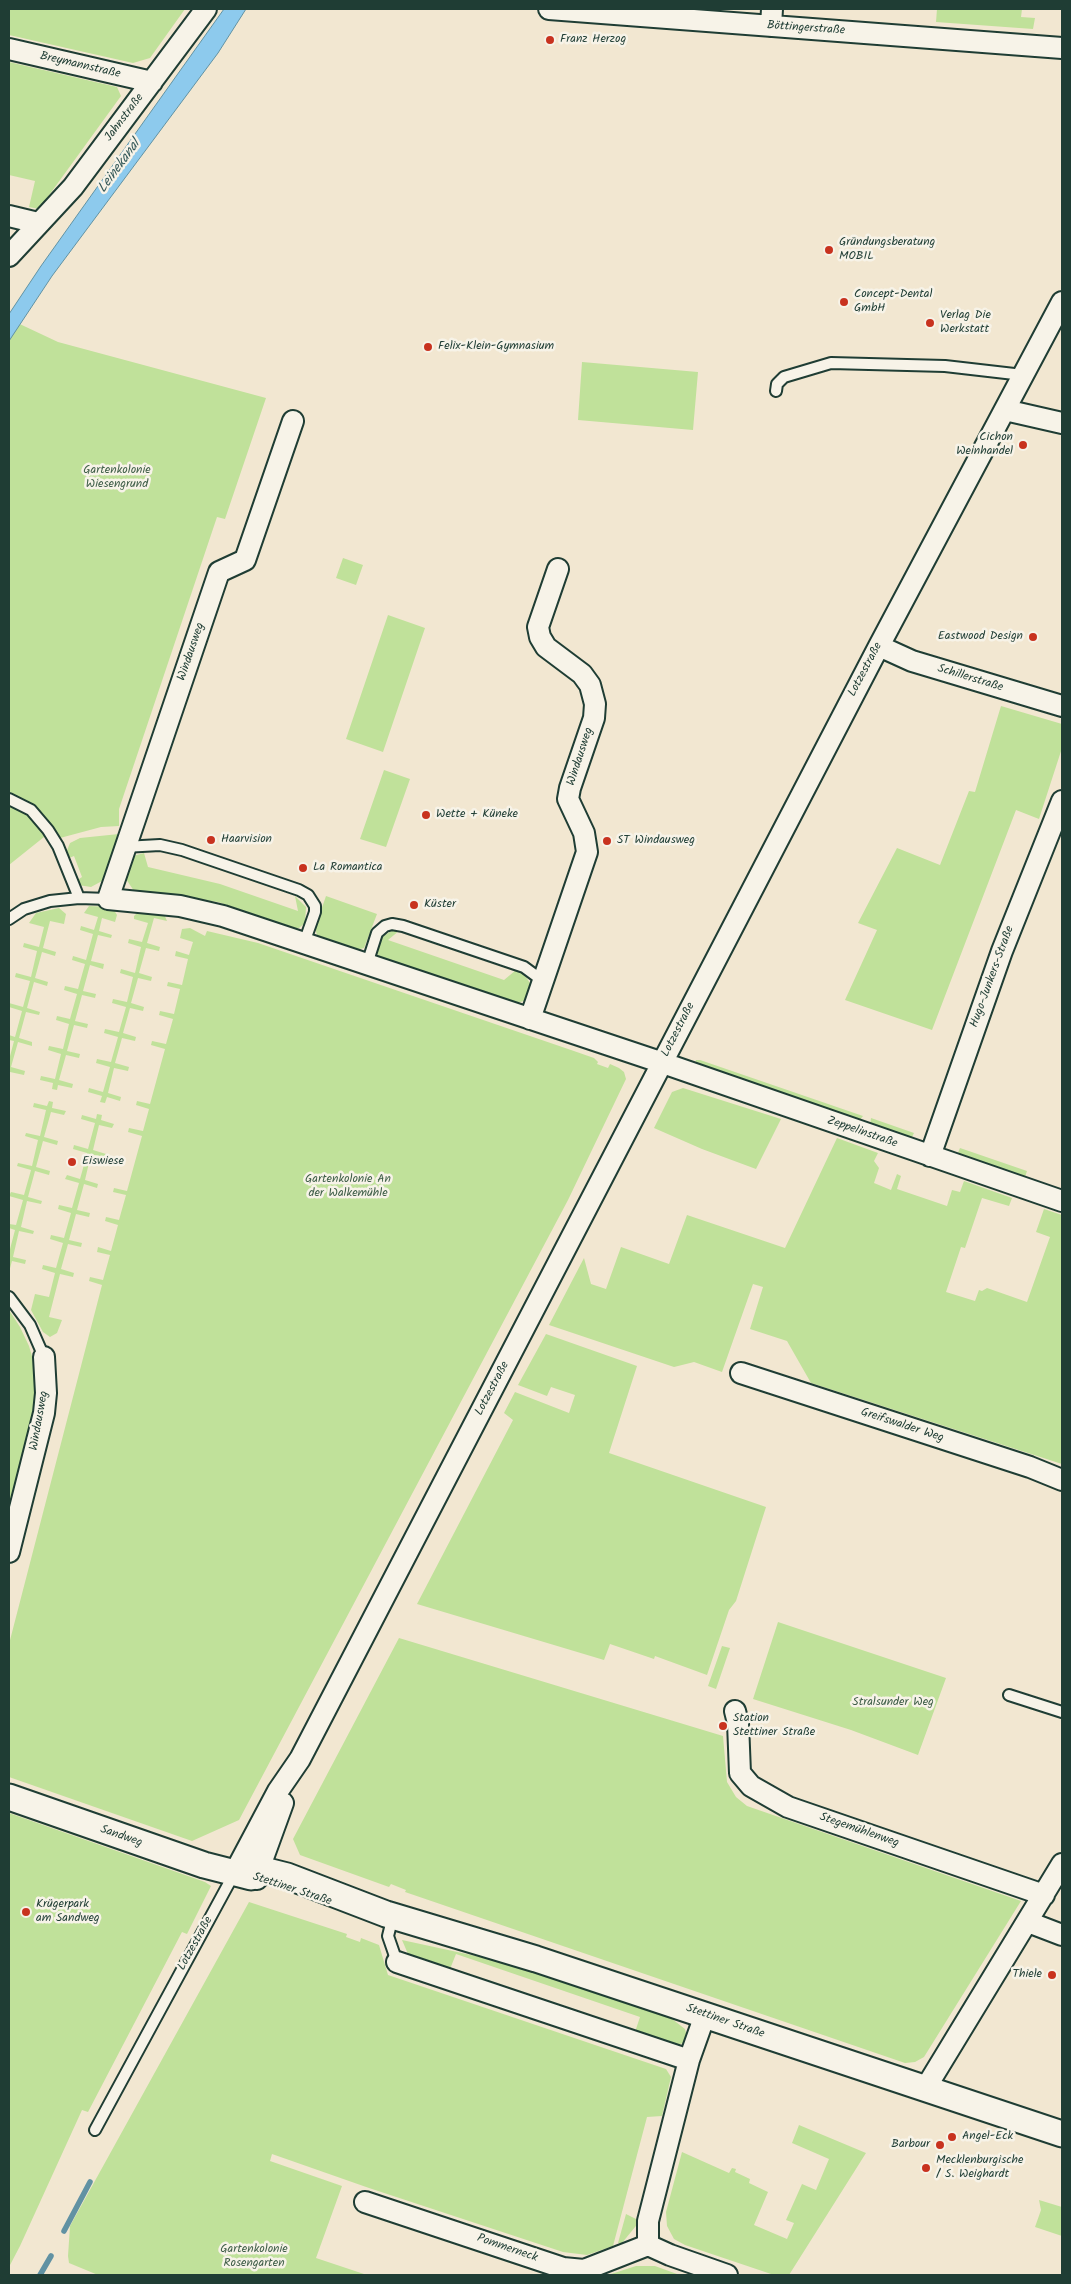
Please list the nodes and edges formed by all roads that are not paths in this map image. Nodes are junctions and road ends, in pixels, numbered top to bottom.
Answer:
1 (206, 9) edge
2 (549, 9) edge
3 (772, 17) edge
4 (1062, 48) edge
5 (9, 49) edge
6 (152, 82) junction
7 (9, 216) edge
8 (38, 223) junction
9 (9, 256) edge
10 (1062, 302) edge
11 (1023, 376) junction
12 (776, 391) dead end
13 (1005, 410) junction
14 (293, 421) dead end
15 (1062, 423) edge
16 (558, 569) dead end
17 (879, 646) junction
18 (1062, 706) edge
19 (9, 799) edge
20 (1062, 801) edge
21 (124, 847) junction
22 (79, 898) junction
23 (108, 899) junction
24 (9, 919) edge
25 (304, 943) junction
26 (367, 964) junction
27 (543, 981) junction
28 (530, 1018) junction
29 (663, 1063) junction
30 (930, 1156) junction
31 (1062, 1201) edge
32 (9, 1297) edge
33 (44, 1357) joint
34 (742, 1373) dead end
35 (1062, 1480) edge
36 (9, 1552) edge
37 (1008, 1695) dead end
38 (735, 1711) dead end
39 (1062, 1712) edge
40 (9, 1798) edge
41 (1062, 1864) edge
42 (250, 1873) junction
43 (1044, 1894) junction
44 (390, 1915) junction
45 (1028, 1922) junction
46 (1062, 1935) edge
47 (397, 1962) joint
48 (705, 2015) junction
49 (689, 2060) junction
50 (925, 2089) junction
51 (95, 2130) dead end
52 (1062, 2134) edge
53 (365, 2202) dead end
54 (648, 2245) junction
55 (727, 2275) edge

1 - 6 street, Jahnstraße
2 - 3 street, Böttingerstraße
3 - 4 street, Böttingerstraße
5 - 6 street, Breymannstraße
6 - 8 street, Jahnstraße
7 - 8 street
8 - 9 street, Jahnstraße
10 - 11 street, Lotzestraße
11 - 12 lane
11 - 13 street, Lotzestraße
13 - 15 street
13 - 17 street, Lotzestraße
14 - 21 street, Windausweg
16 - 27 street, Windausweg
17 - 18 street, Schillerstraße
17 - 29 street, Lotzestraße
19 - 22 lane
20 - 30 street, Hugo-Junkers-Straße
21 - 23 street, Windausweg
21 - 25 lane
22 - 23 lane
22 - 24 lane
23 - 25 street
25 - 26 street
26 - 27 lane
26 - 28 street
27 - 28 street, Windausweg
28 - 29 street
29 - 30 street, Zeppelinstraße
29 - 42 street, Lotzestraße
30 - 31 street, Zeppelinstraße
32 - 33 lane, Windausweg
33 - 36 street, Windausweg
34 - 35 street, Greifswalder Weg
37 - 39 lane
38 - 43 street, Stegemühlenweg
40 - 42 street, Sandweg
41 - 43 street
42 - 44 street, Stettiner Straße
42 - 51 lane, Lotzestraße
43 - 45 street
44 - 47 lane
44 - 48 street, Stettiner Straße
45 - 46 street
45 - 50 street
47 - 49 street
48 - 49 street
48 - 50 street, Stettiner Straße
49 - 54 street
50 - 52 street, Stettiner Straße
53 - 54 street, Pommerneck
54 - 55 street

